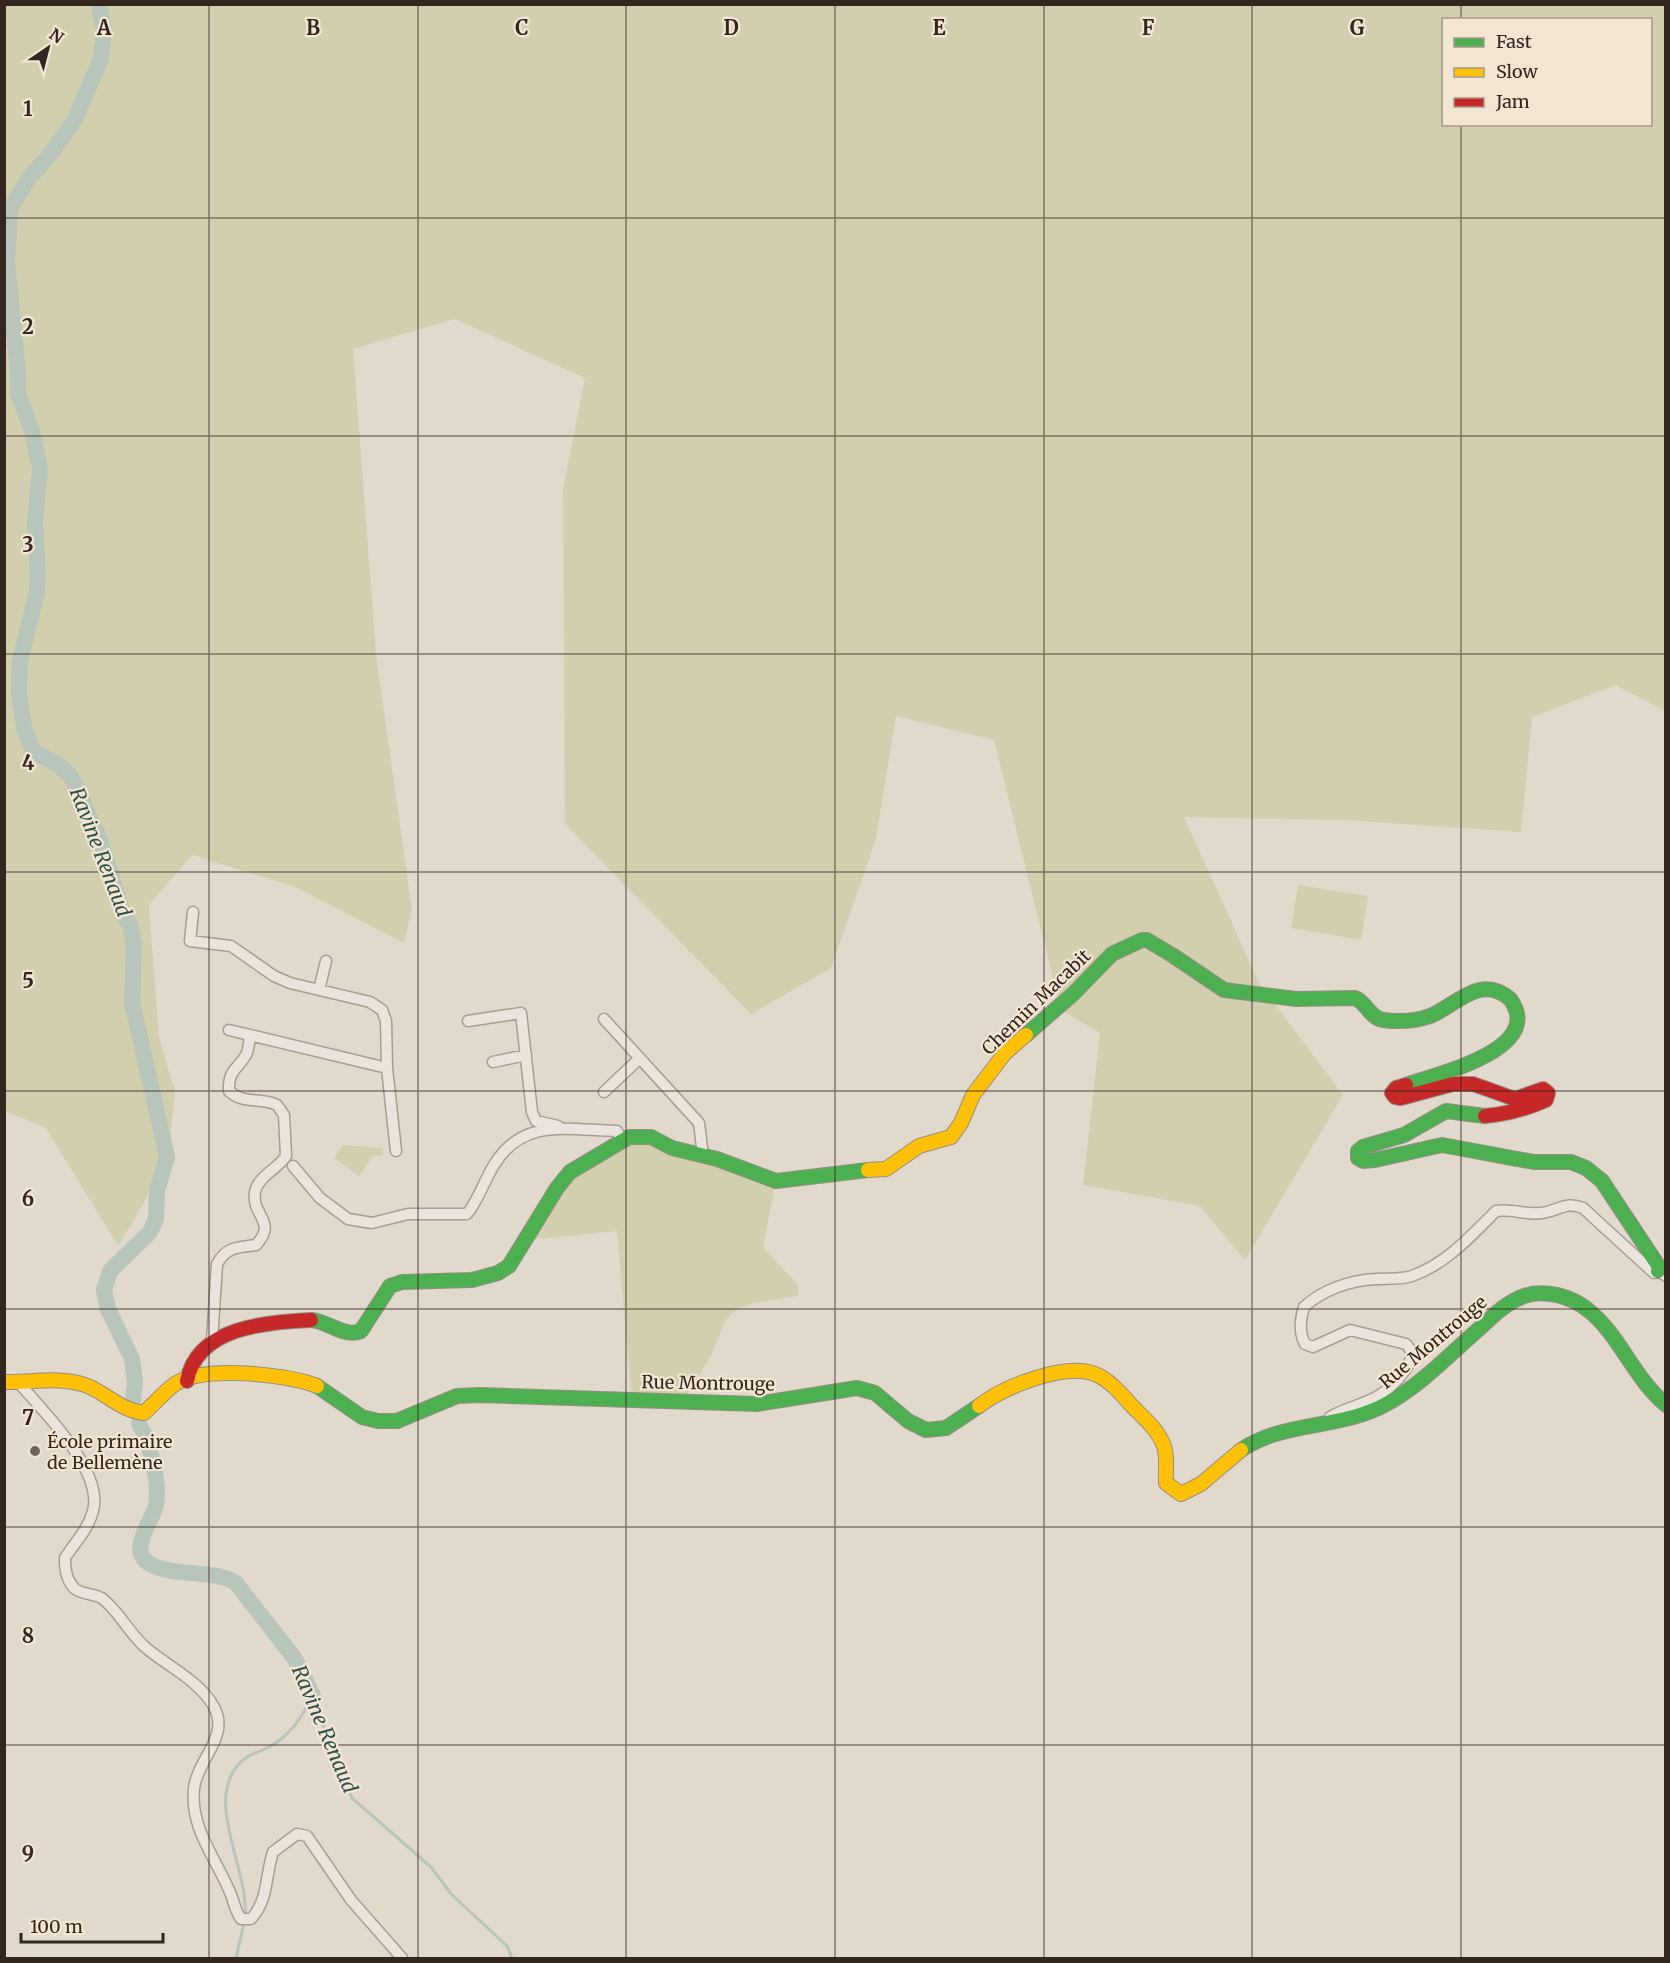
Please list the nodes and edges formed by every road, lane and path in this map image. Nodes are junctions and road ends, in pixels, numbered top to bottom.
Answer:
1 (193, 912) dead end
2 (326, 961) dead end
3 (319, 990) junction
4 (604, 1019) dead end
5 (468, 1021) dead end
6 (229, 1030) dead end
7 (250, 1035) junction
8 (526, 1055) junction
9 (640, 1058) junction
10 (493, 1062) dead end
11 (387, 1068) junction
12 (603, 1092) dead end
13 (566, 1130) junction
14 (623, 1142) junction
15 (396, 1151) dead end
16 (703, 1156) junction
17 (293, 1166) dead end
18 (1662, 1273) edge
19 (212, 1341) junction
20 (186, 1381) junction
21 (4, 1382) edge
22 (19, 1383) junction
23 (1665, 1405) edge
24 (1330, 1423) junction
25 (402, 1959) edge

1 - 3 street
2 - 3 street
3 - 11 street
4 - 9 street
5 - 8 street
6 - 7 street
7 - 11 street
7 - 19 street
8 - 10 street
8 - 13 street
9 - 12 street
9 - 16 street
11 - 15 street
13 - 14 street
13 - 17 street
14 - 16 street, Chemin Macabit
14 - 19 street, Chemin Macabit
16 - 18 street, Chemin Macabit
18 - 24 street
19 - 20 street
20 - 22 street, Rue Montrouge
20 - 24 street, Rue Montrouge
21 - 22 street, Rue Montrouge
22 - 25 street
23 - 24 street, Rue Montrouge

